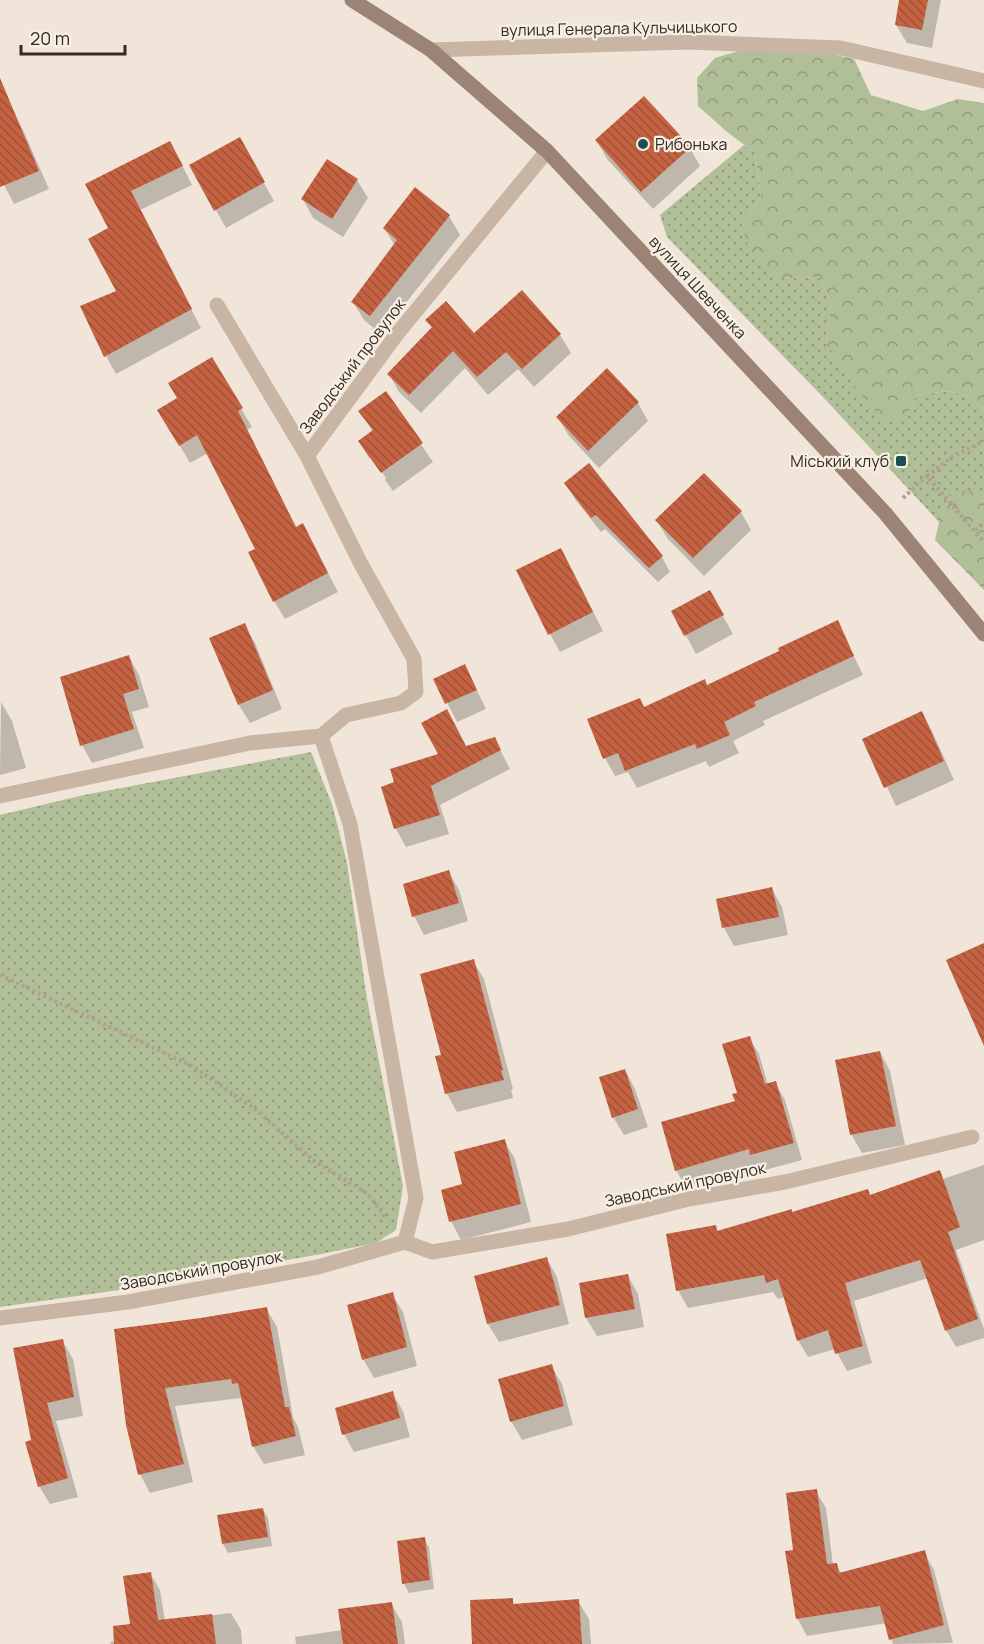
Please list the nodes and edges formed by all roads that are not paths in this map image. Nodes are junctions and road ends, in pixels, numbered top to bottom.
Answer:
1 (352, 0) edge
2 (430, 50) junction
3 (984, 81) edge
4 (547, 151) junction
5 (216, 305) dead end
6 (307, 456) junction
7 (984, 634) edge
8 (321, 736) junction
9 (0, 796) edge
10 (972, 1137) dead end
11 (405, 1242) junction
12 (0, 1318) edge

1 - 2 street, вулиця Шевченка
2 - 3 street, вулиця Генерала Кульчицького
2 - 4 street, вулиця Шевченка
4 - 6 street, Заводський провулок
4 - 7 street, вулиця Шевченка
5 - 6 street
6 - 8 street, Заводський провулок
8 - 9 street
8 - 11 street
10 - 11 street, Заводський провулок
11 - 12 street, Заводський провулок

